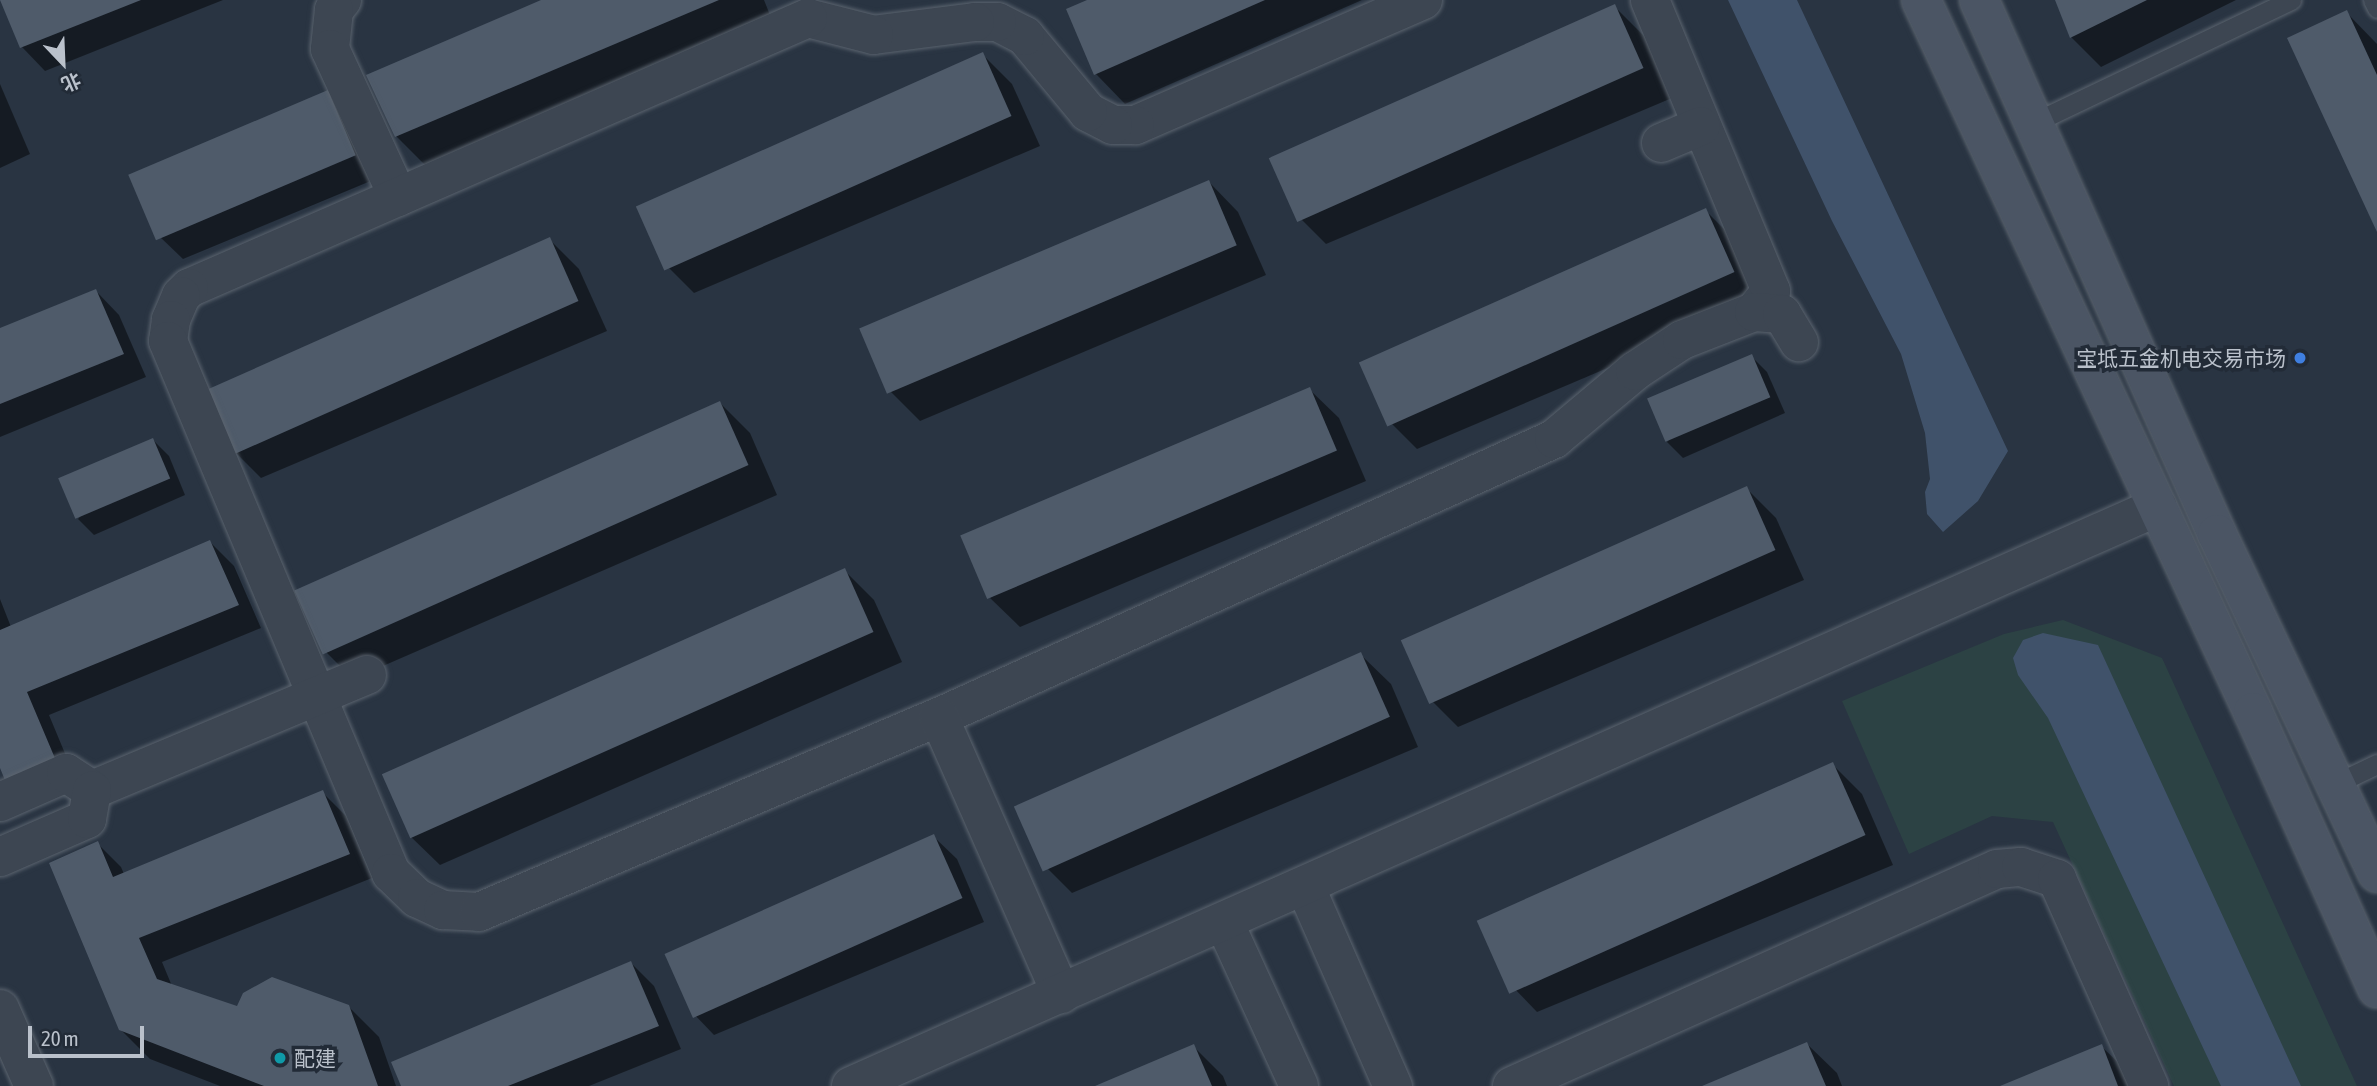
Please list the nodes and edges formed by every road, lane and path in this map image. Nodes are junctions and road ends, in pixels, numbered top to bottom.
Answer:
1 (342, 0) edge
2 (1423, 0) edge
3 (1650, 0) edge
4 (1921, 0) edge
5 (1979, 0) edge
6 (2291, 0) edge
7 (2373, 0) edge
8 (2377, 8) edge
9 (802, 9) edge
10 (2033, 123) junction
11 (1701, 126) junction
12 (1661, 143) dead end
13 (398, 197) junction
14 (1754, 312) junction
15 (1799, 342) dead end
16 (2157, 507) junction
17 (367, 675) dead end
18 (317, 696) junction
19 (939, 717) junction
20 (2377, 764) edge
21 (2335, 784) junction
22 (92, 790) junction
23 (0, 802) edge
24 (0, 857) edge
25 (2377, 873) edge
26 (1305, 886) junction
27 (1224, 922) junction
28 (2377, 988) edge
29 (1061, 994) junction
30 (0, 1009) edge
31 (34, 1086) edge
32 (851, 1086) edge
33 (1299, 1086) edge
34 (1393, 1086) edge
35 (1512, 1086) edge
36 (2149, 1086) edge

1 - 13 street
2 - 9 street
3 - 11 street
4 - 16 main road
5 - 10 main road
6 - 10 lane
7 - 8 lane
9 - 13 street
10 - 21 main road
11 - 12 street
11 - 14 street
13 - 18 street
14 - 15 street
14 - 19 street
16 - 26 street
16 - 28 main road
17 - 18 street
18 - 19 street
18 - 22 street
19 - 29 street
20 - 21 lane
21 - 25 main road
22 - 23 street
22 - 24 street
26 - 27 street
26 - 34 street
27 - 29 street
27 - 33 street
29 - 32 street
30 - 31 street
35 - 36 street

